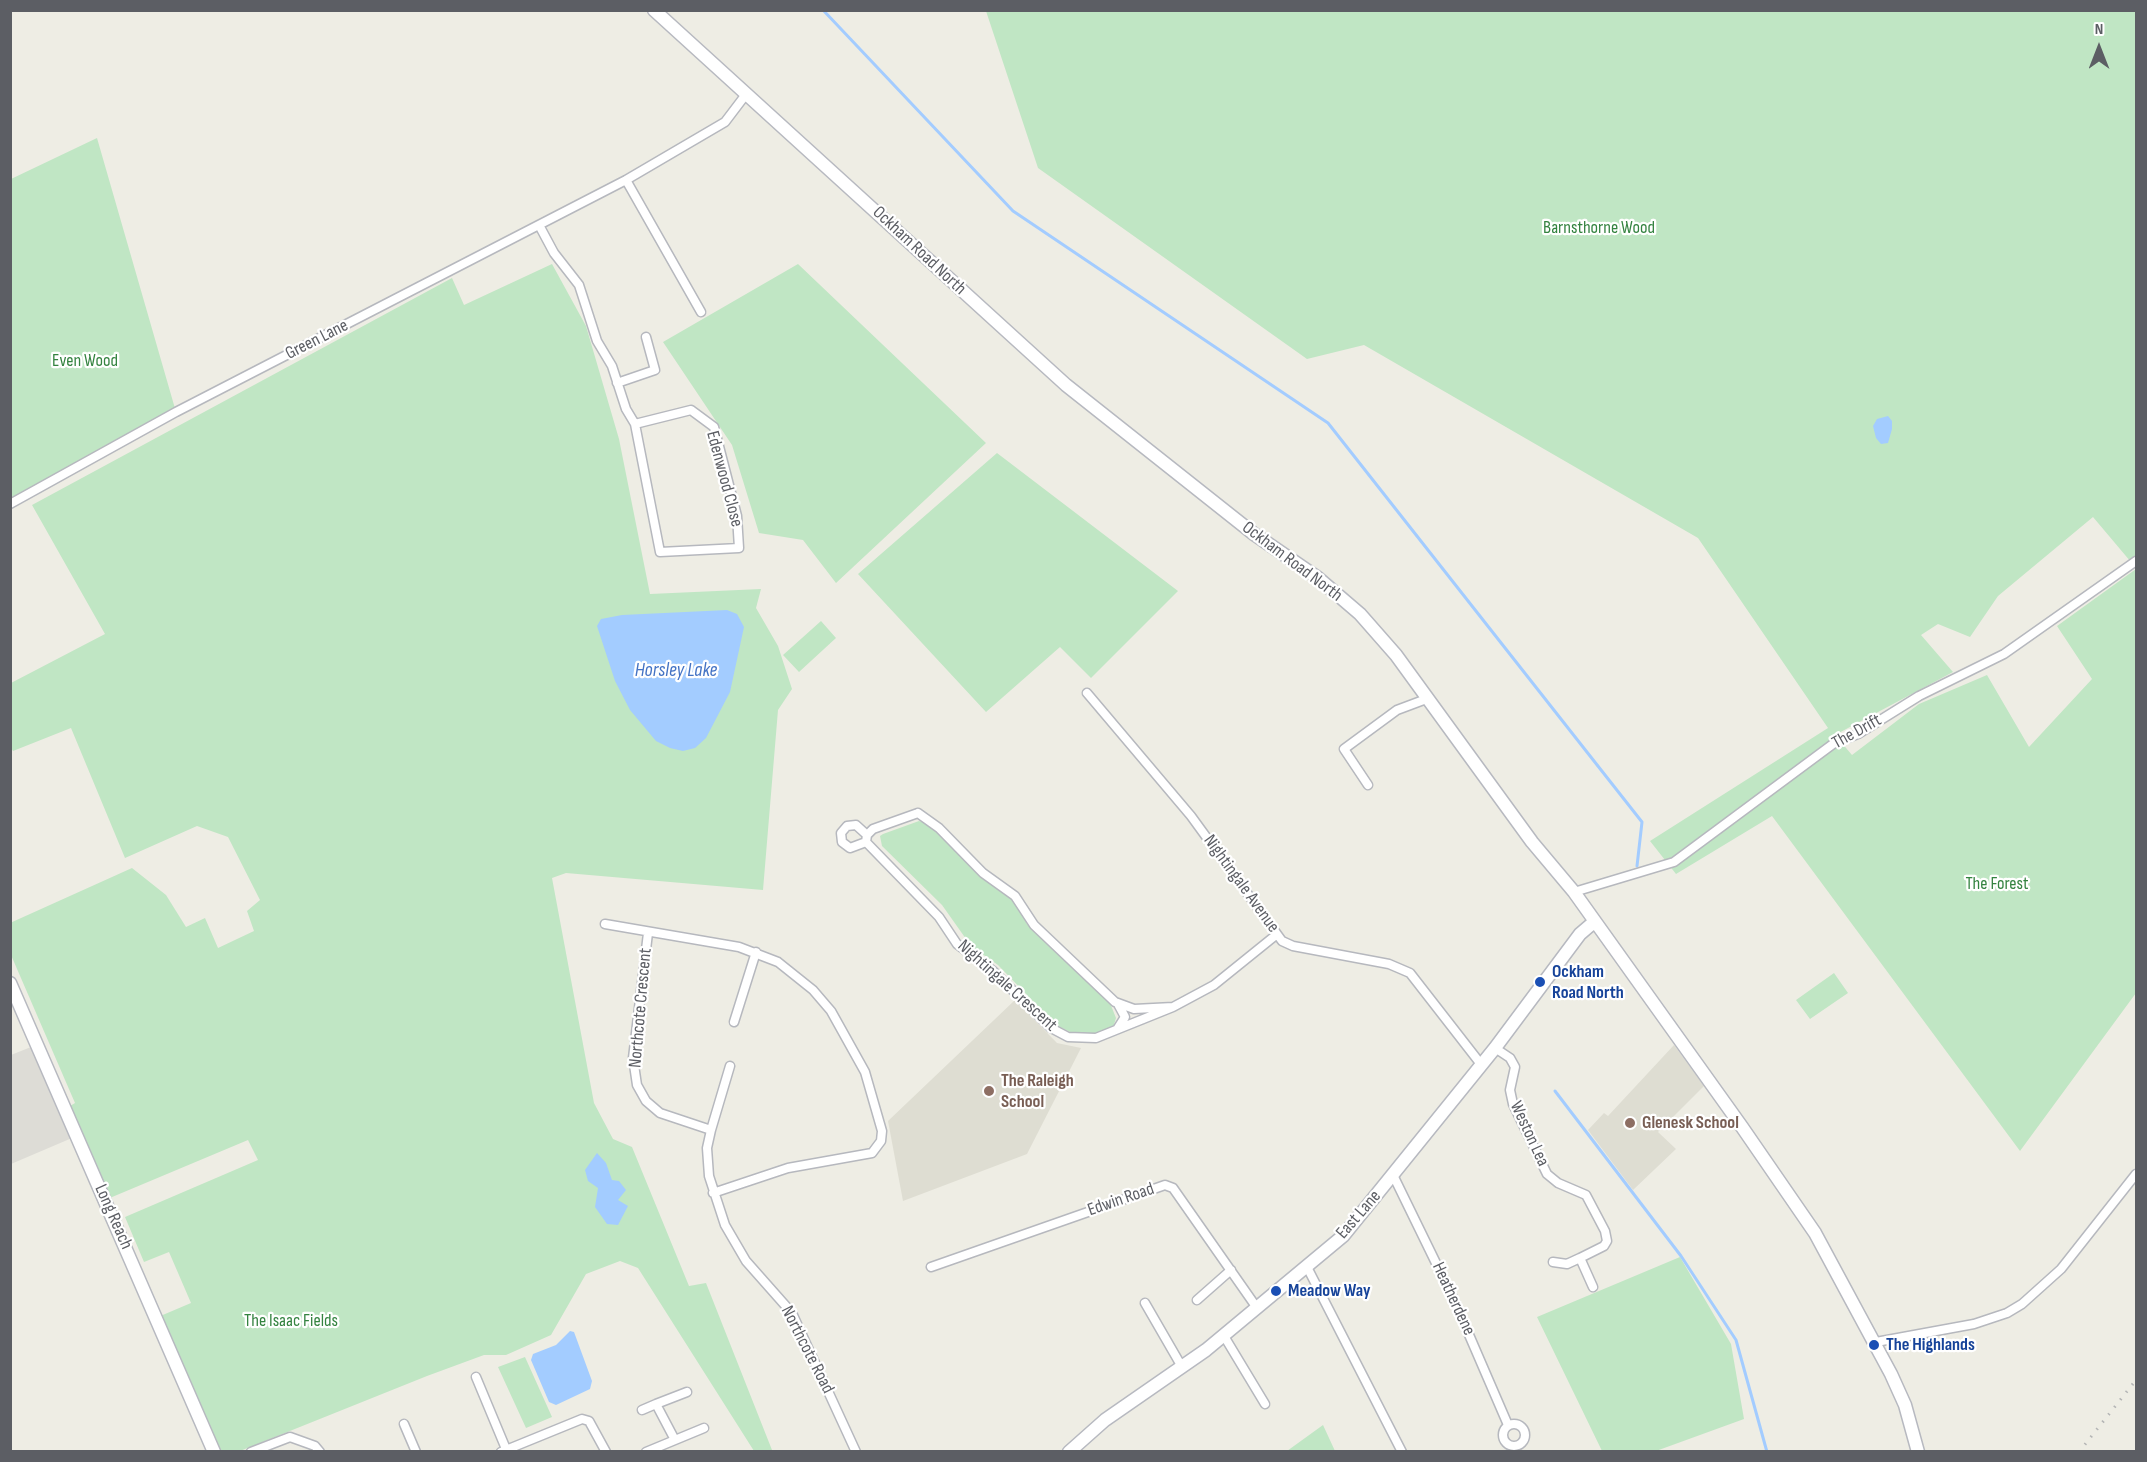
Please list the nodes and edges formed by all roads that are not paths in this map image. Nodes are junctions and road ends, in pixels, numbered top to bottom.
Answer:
1 (654, 10) edge
2 (747, 93) junction
3 (626, 180) junction
4 (539, 225) junction
5 (700, 312) dead end
6 (646, 337) dead end
7 (617, 383) junction
8 (635, 424) junction
9 (10, 504) edge
10 (2136, 561) edge
11 (1087, 693) dead end
12 (1429, 698) junction
13 (1368, 785) dead end
14 (1574, 892) junction
15 (1594, 922) junction
16 (605, 924) dead end
17 (648, 933) junction
18 (1276, 935) junction
19 (756, 952) junction
20 (10, 983) edge
21 (1115, 1002) junction
22 (1173, 1007) junction
23 (734, 1022) dead end
24 (1116, 1030) junction
25 (1495, 1048) junction
26 (1480, 1063) junction
27 (730, 1066) dead end
28 (711, 1130) junction
29 (2136, 1174) edge
30 (1393, 1175) junction
31 (713, 1193) junction
32 (1580, 1258) junction
33 (1553, 1262) dead end
34 (931, 1267) dead end
35 (1306, 1267) junction
36 (1231, 1270) junction
37 (1593, 1287) dead end
38 (1197, 1299) dead end
39 (1146, 1304) dead end
40 (1257, 1308) junction
41 (1224, 1335) junction
42 (1875, 1342) junction
43 (1182, 1367) junction
44 (476, 1377) dead end
45 (687, 1392) dead end
46 (656, 1404) junction
47 (1265, 1404) dead end
48 (642, 1410) dead end
49 (404, 1424) dead end
50 (1509, 1425) dead end
51 (704, 1428) dead end
52 (675, 1440) junction
53 (504, 1450) edge
54 (214, 1452) edge
55 (251, 1452) edge
56 (320, 1452) edge
57 (416, 1452) edge
58 (606, 1452) edge
59 (646, 1452) edge
60 (856, 1452) edge
61 (1069, 1452) edge
62 (1402, 1452) edge
63 (1918, 1452) edge

1 - 2 main road, Ockham Road North
2 - 3 street, Green Lane
2 - 12 main road, Ockham Road North
3 - 4 street, Green Lane
3 - 5 street
4 - 7 street, Edenwood Close
4 - 9 street, Green Lane
6 - 7 street
7 - 8 street, Edenwood Close
8 - 8 street, Edenwood Close
10 - 14 street, The Drift
11 - 18 street, Nightingale Avenue
12 - 13 street
12 - 14 main road, Ockham Road North
14 - 15 main road, Ockham Road North
15 - 25 main road, East Lane
15 - 42 main road, Ockham Road North
16 - 17 street, Northcote Crescent
17 - 19 street, Northcote Crescent
17 - 28 street, Northcote Crescent
18 - 22 street, Nightingale Crescent
18 - 26 street, Nightingale Avenue
19 - 23 street
19 - 31 street, Northcote Crescent
20 - 54 main road, Long Reach
21 - 22 street, Nightingale Crescent
21 - 24 street
21 - 24 street, Nightingale Crescent
22 - 24 street, Nightingale Crescent
25 - 26 main road, East Lane
25 - 32 street, Weston Lea
26 - 30 main road, East Lane
27 - 28 street
28 - 31 street
29 - 42 street
30 - 35 main road, East Lane
30 - 50 street, Heatherdene
31 - 60 street, Northcote Road
32 - 33 street, Weston Lea
32 - 37 street
34 - 36 street, Edwin Road
35 - 40 main road, East Lane
35 - 62 street
36 - 38 street
36 - 40 street, Edwin Road
39 - 43 street
40 - 41 main road, East Lane
41 - 43 main road, East Lane
41 - 47 street
42 - 63 main road, Ockham Road North
43 - 61 main road, East Lane
44 - 53 street
45 - 46 street
46 - 48 street
46 - 52 street
49 - 57 street
51 - 52 street
52 - 59 street
53 - 58 street
55 - 56 street

